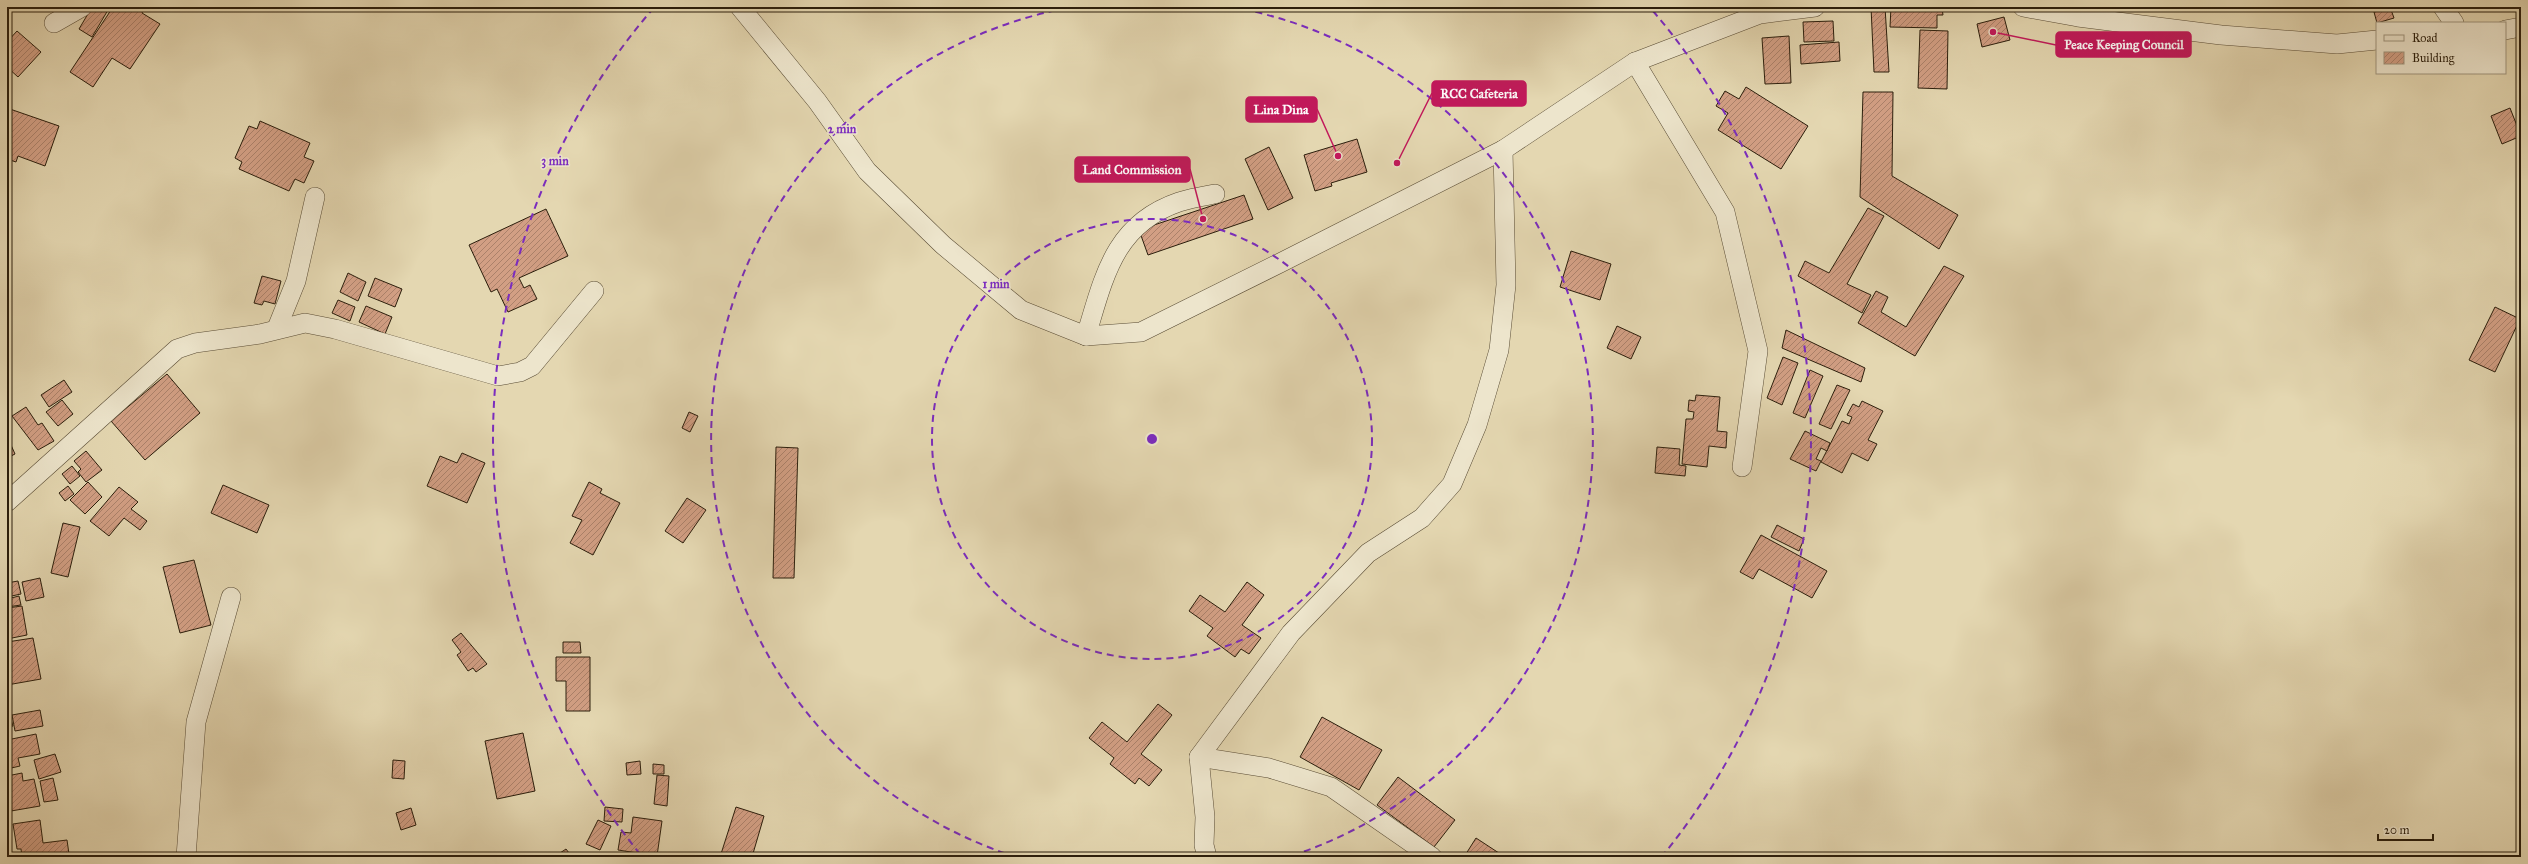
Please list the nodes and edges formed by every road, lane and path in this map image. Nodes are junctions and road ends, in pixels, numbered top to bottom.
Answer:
1 (82, 7) edge
2 (740, 7) edge
3 (1815, 7) edge
4 (2023, 7) edge
5 (2443, 7) edge
6 (2452, 22) edge
7 (54, 23) dead end
8 (2521, 27) edge
9 (2506, 30) edge
10 (2376, 40) edge
11 (1635, 62) junction
12 (1503, 150) junction
13 (1215, 194) dead end
14 (315, 197) dead end
15 (594, 291) dead end
16 (277, 328) junction
17 (1086, 336) junction
18 (1742, 467) dead end
19 (7, 502) edge
20 (231, 596) dead end
21 (1199, 757) junction
22 (186, 857) edge
23 (1206, 857) edge
24 (1432, 857) edge

1 - 7 street
2 - 17 street
3 - 11 street
4 - 10 street
5 - 6 street
8 - 9 street
11 - 12 street
11 - 18 street
12 - 17 street
12 - 21 street
13 - 17 street
14 - 16 street
15 - 16 street
16 - 19 street
20 - 22 street
21 - 23 street
21 - 24 street

